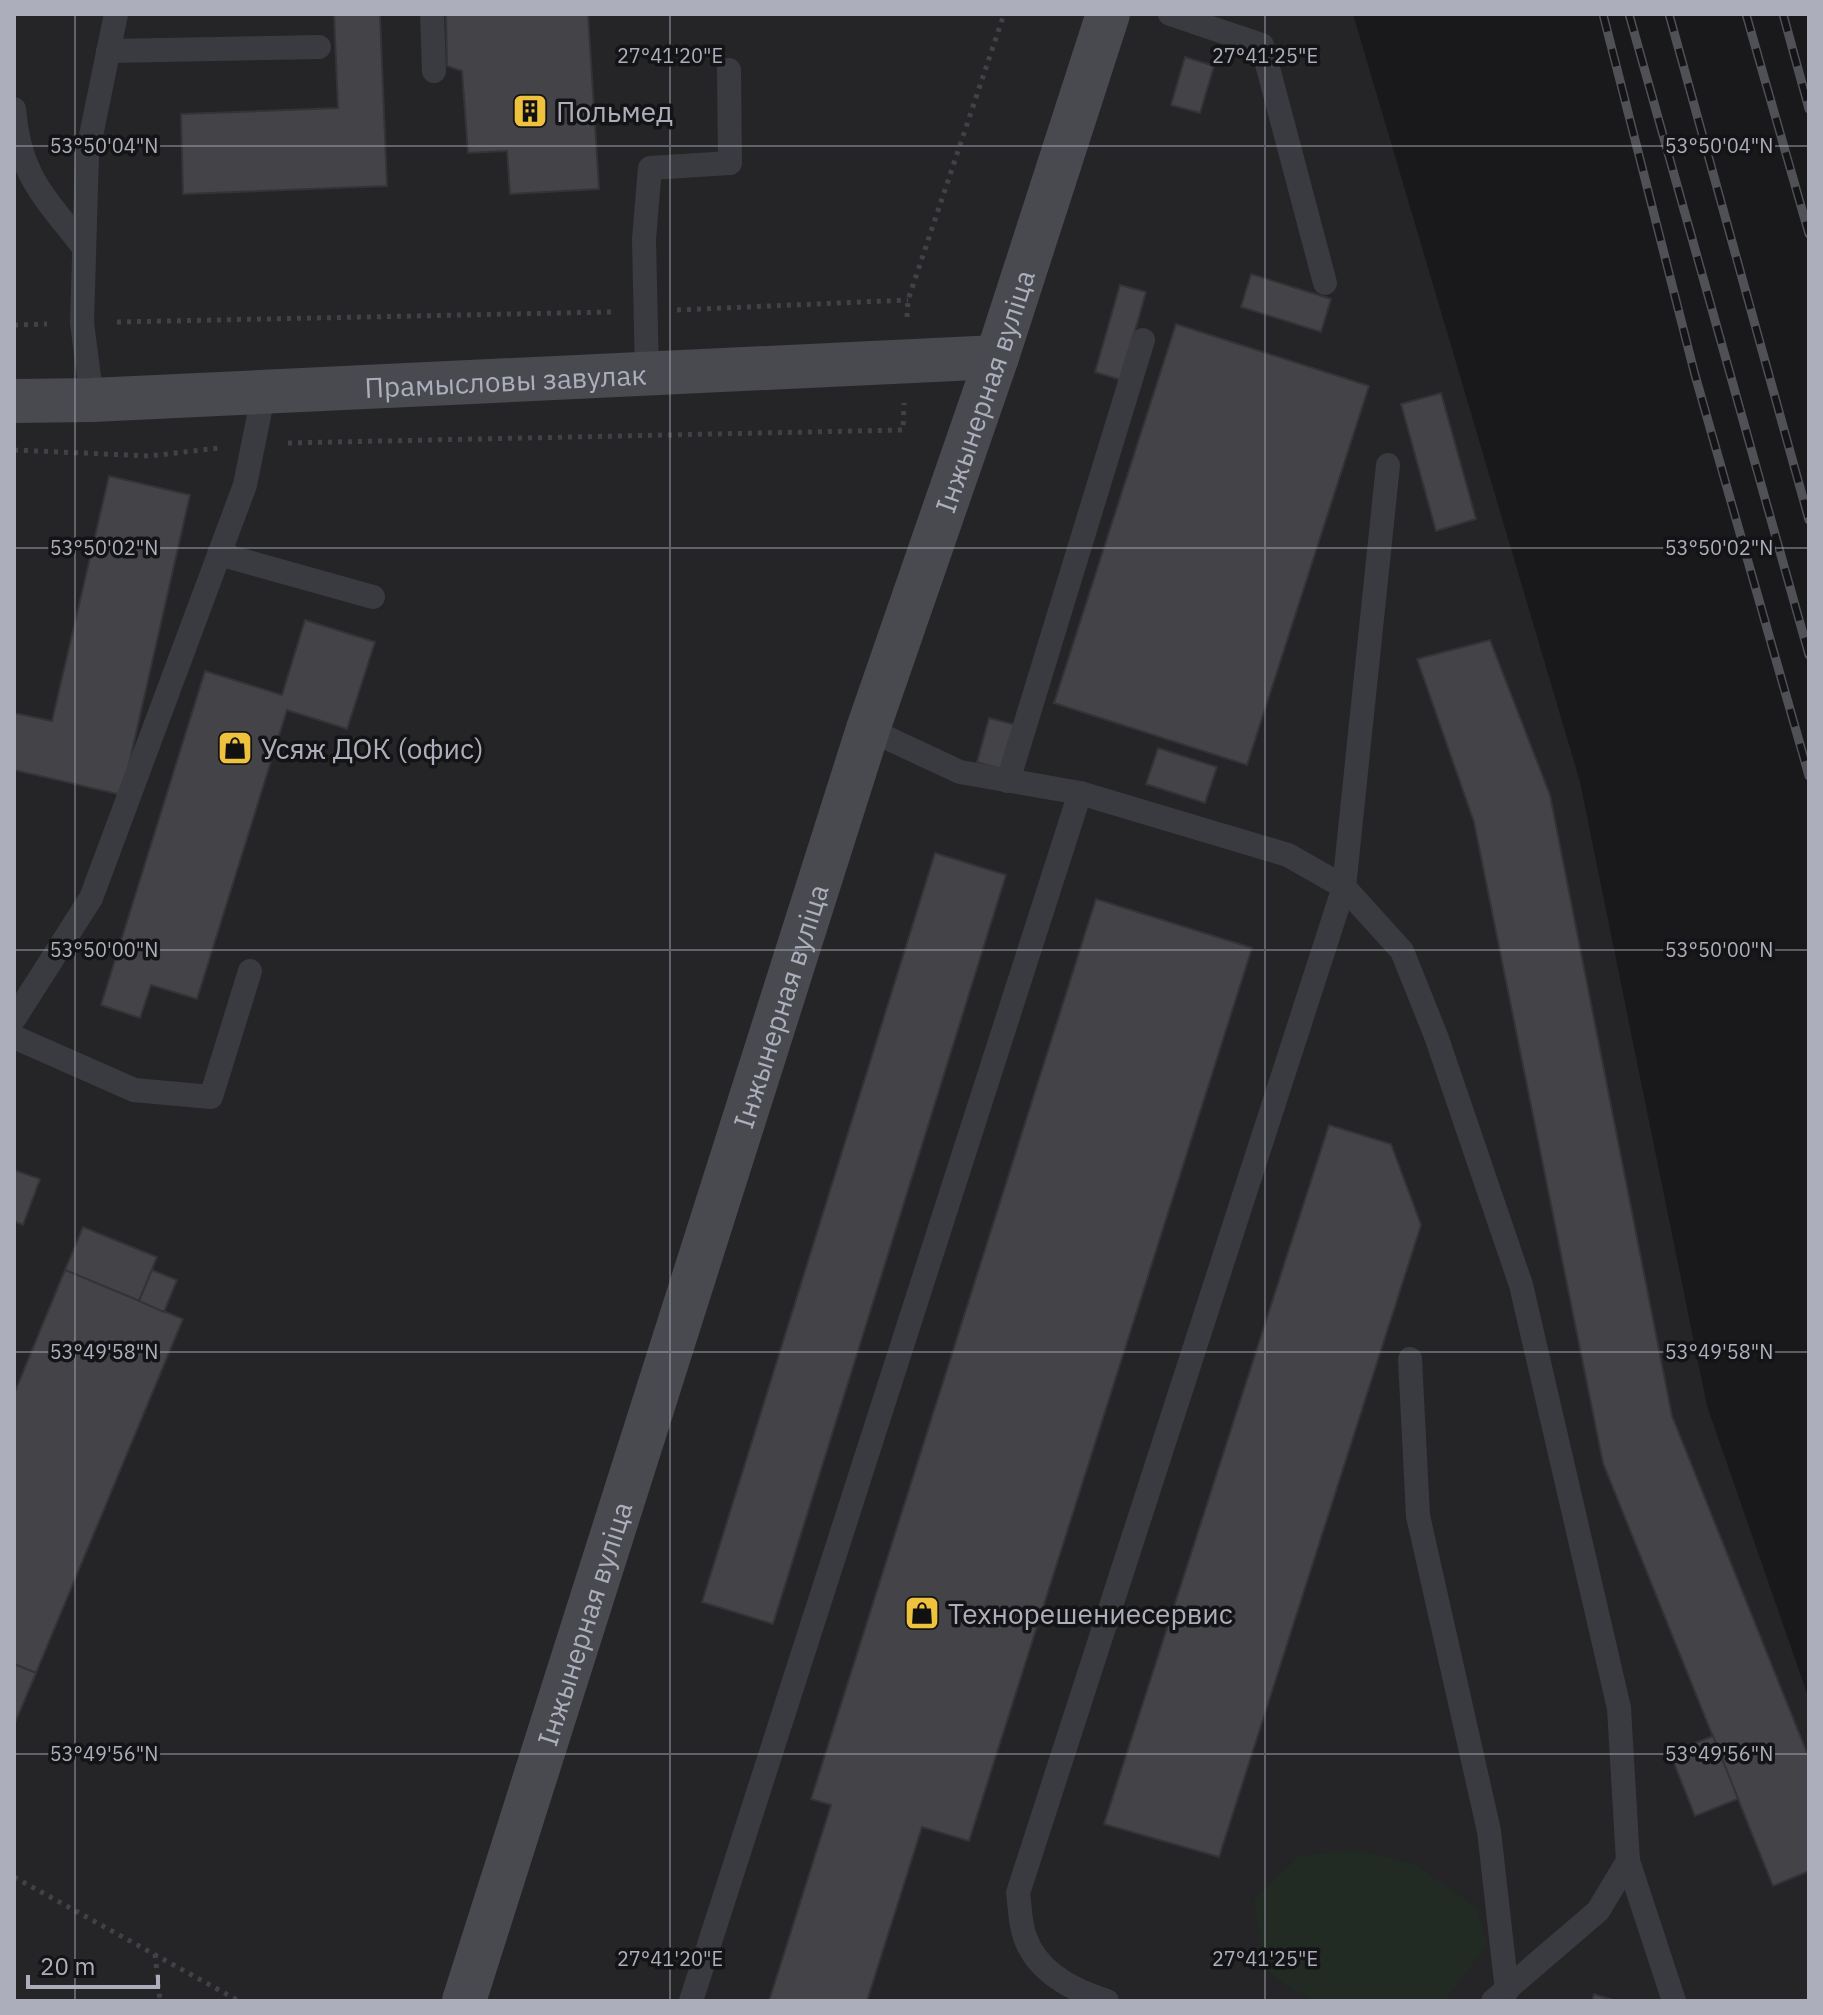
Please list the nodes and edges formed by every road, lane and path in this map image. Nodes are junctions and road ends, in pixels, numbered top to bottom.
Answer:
1 (116, 14) edge
2 (432, 14) edge
3 (1004, 14) edge
4 (1108, 14) edge
5 (1170, 14) edge
6 (319, 47) dead end
7 (108, 51) junction
8 (729, 70) dead end
9 (434, 71) dead end
10 (14, 109) edge
11 (84, 248) junction
12 (1325, 283) dead end
13 (645, 311) junction
14 (82, 323) junction
15 (14, 325) edge
16 (1143, 340) dead end
17 (997, 357) junction
18 (647, 375) junction
19 (264, 391) junction
20 (92, 400) junction
21 (14, 401) edge
22 (903, 430) dead end
23 (251, 444) junction
24 (14, 450) edge
25 (1388, 465) dead end
26 (219, 554) junction
27 (373, 597) dead end
28 (868, 729) junction
29 (1008, 781) junction
30 (1080, 793) junction
31 (1344, 887) junction
32 (250, 971) dead end
33 (14, 1019) edge
34 (14, 1037) edge
35 (1410, 1359) dead end
36 (1628, 1861) junction
37 (14, 1877) edge
38 (155, 1954) junction
39 (1500, 1996) edge
40 (160, 2001) edge
41 (239, 2001) edge
42 (464, 2001) edge
43 (691, 2001) edge
44 (1107, 2001) edge
45 (1674, 2001) edge

1 - 7 lane
2 - 9 lane
3 - 13 path
4 - 17 street, Інжынерная вуліца
5 - 12 lane
6 - 7 lane
7 - 11 lane
8 - 13 lane
10 - 11 lane
11 - 14 lane
13 - 14 path
13 - 18 lane
14 - 15 path
14 - 20 lane
16 - 29 lane
17 - 18 street, Прамысловы завулак
17 - 28 street, Інжынерная вуліца
18 - 19 street, Прамысловы завулак
19 - 20 street, Прамысловы завулак
19 - 23 lane
20 - 21 street, Прамысловы завулак
22 - 23 path
23 - 24 path
23 - 26 lane
25 - 31 lane
26 - 27 lane
26 - 33 lane
28 - 29 lane
28 - 42 street, Інжынерная вуліца
29 - 30 lane
30 - 31 lane
30 - 43 lane
31 - 36 lane
31 - 44 lane
32 - 34 lane
35 - 39 lane
36 - 39 lane
36 - 45 lane
37 - 38 path
38 - 40 path
38 - 41 path

